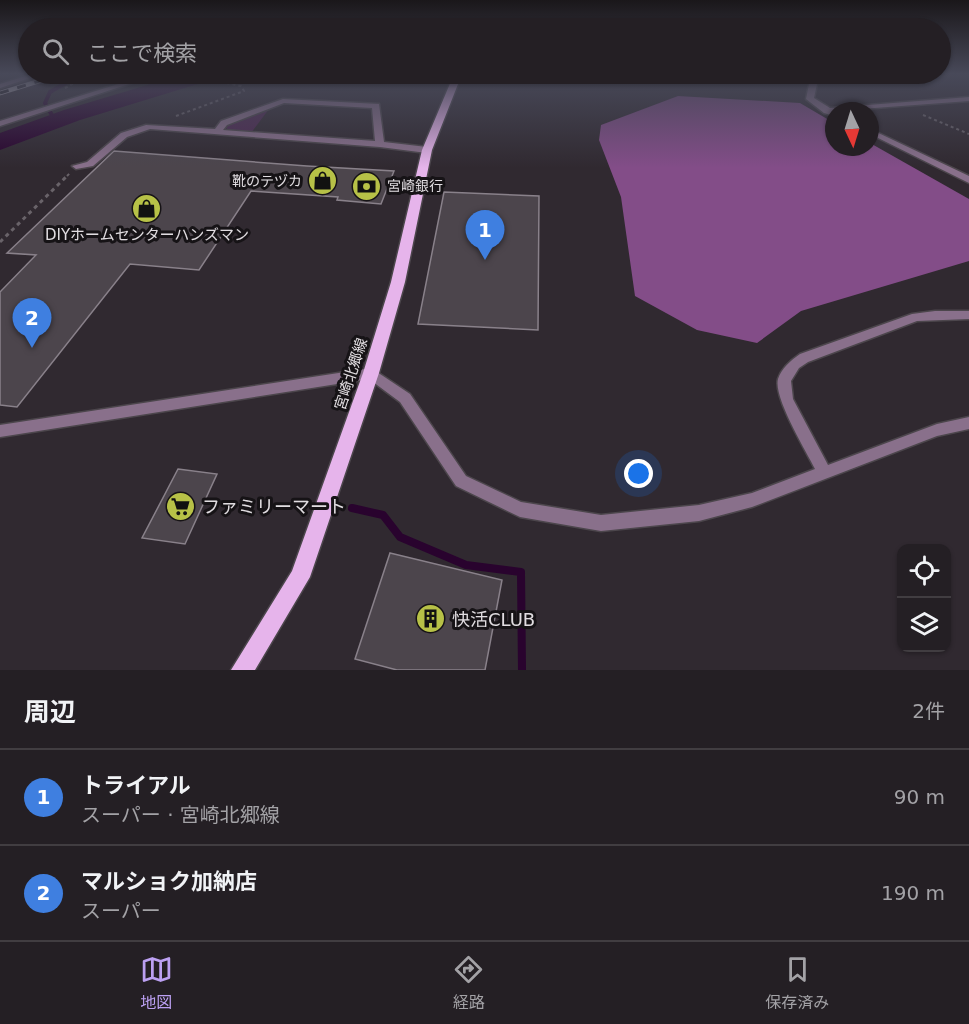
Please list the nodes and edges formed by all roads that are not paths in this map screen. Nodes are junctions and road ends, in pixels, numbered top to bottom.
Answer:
1 (58, 105) edge
2 (272, 105) edge
3 (362, 105) edge
4 (445, 105) edge
5 (896, 105) edge
6 (879, 107) edge
7 (0, 124) edge
8 (216, 133) junction
9 (879, 135) edge
10 (380, 144) junction
11 (427, 150) junction
12 (76, 166) dead end
13 (969, 180) edge
14 (969, 315) edge
15 (371, 373) junction
16 (969, 423) edge
17 (0, 431) edge
18 (824, 472) junction
19 (246, 667) edge

1 - 7 street
2 - 8 street
3 - 10 street
4 - 11 main road, 宮崎北郷線
5 - 6 street
8 - 10 street
8 - 12 street
9 - 13 street
10 - 11 street
11 - 15 main road, 宮崎北郷線
14 - 18 street
15 - 17 street
15 - 18 street
15 - 19 main road, 宮崎北郷線
16 - 18 street

